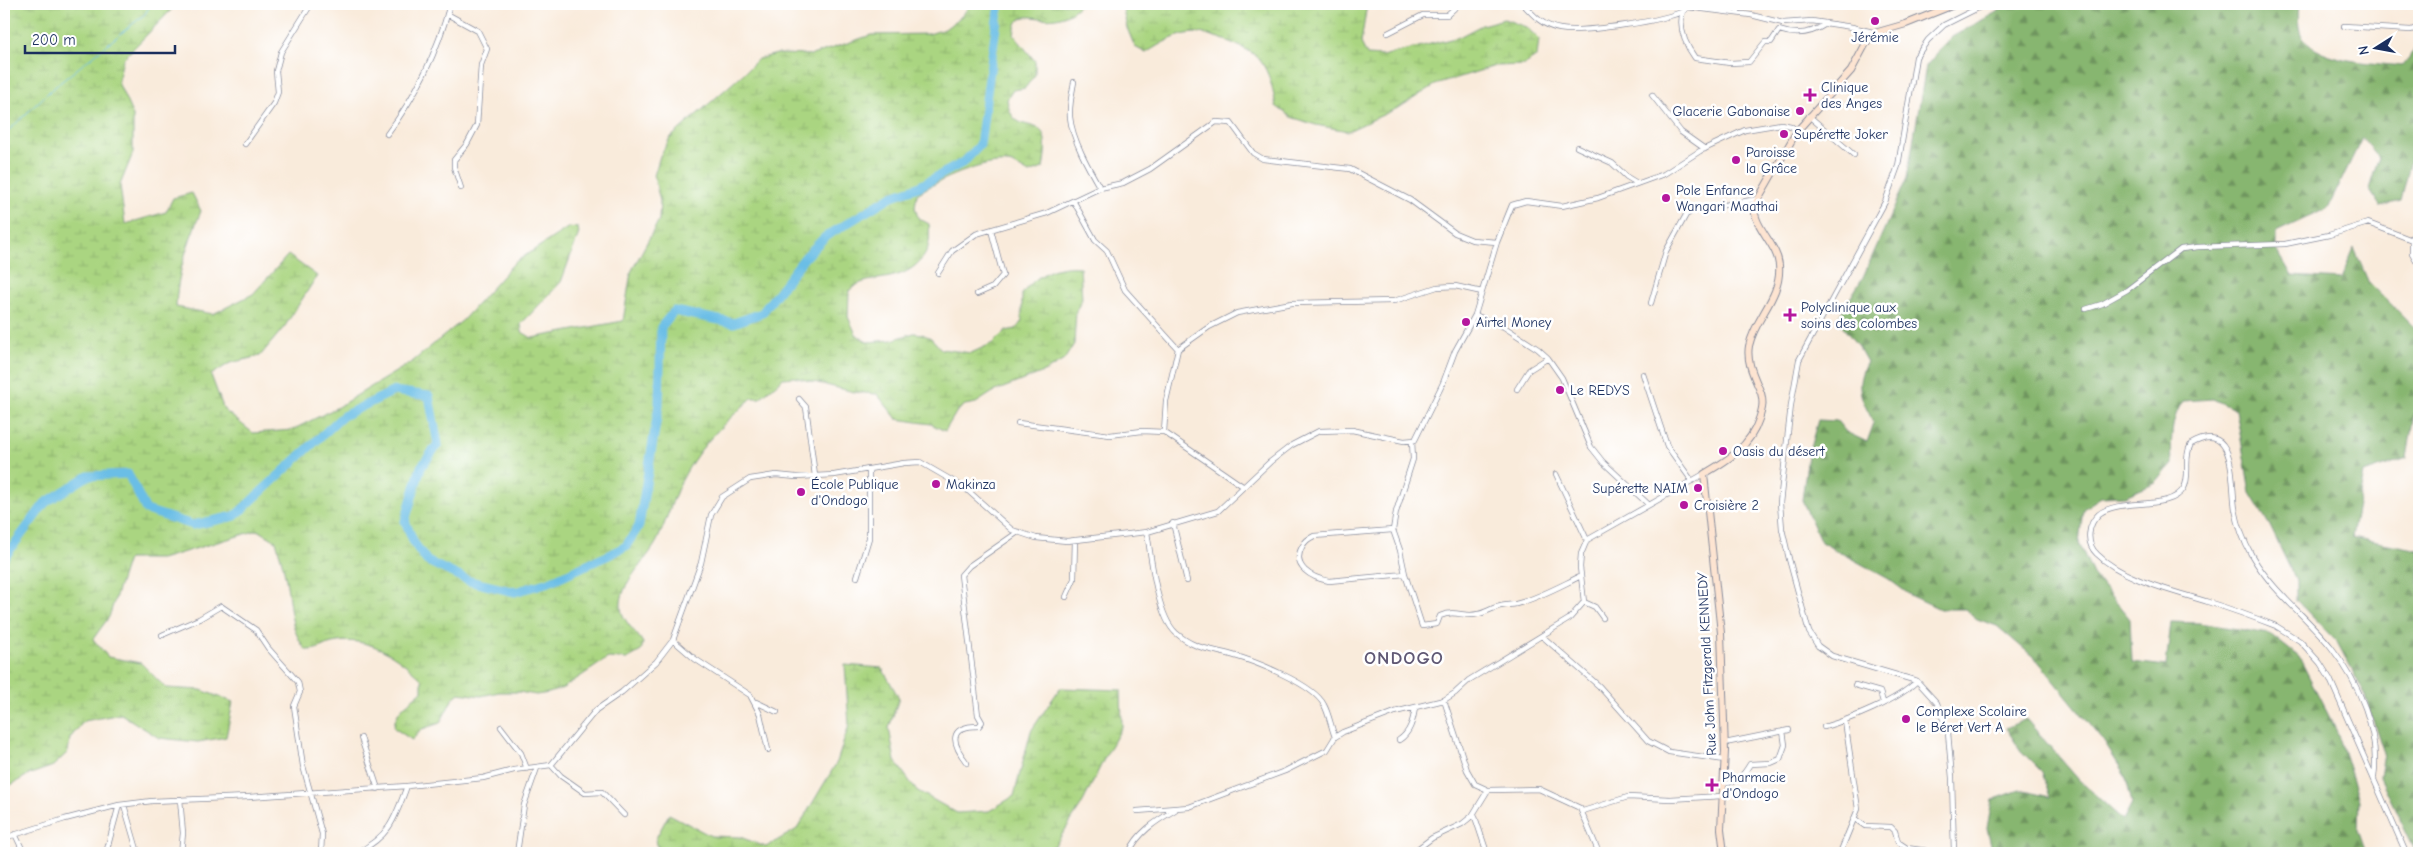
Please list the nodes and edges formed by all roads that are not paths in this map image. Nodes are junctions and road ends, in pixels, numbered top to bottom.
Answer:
1 (311, 4) edge
2 (450, 4) edge
3 (1460, 4) edge
4 (1523, 4) edge
5 (1737, 4) edge
6 (1956, 4) edge
7 (1986, 4) edge
8 (1686, 5) edge
9 (1683, 11) junction
10 (1738, 13) junction
11 (447, 14) junction
12 (1826, 24) junction
13 (2344, 26) dead end
14 (2419, 27) edge
15 (1388, 33) dead end
16 (1873, 33) junction
17 (1074, 82) dead end
18 (1652, 95) dead end
19 (1809, 116) junction
20 (1797, 131) junction
21 (387, 134) dead end
22 (245, 144) dead end
23 (1577, 147) dead end
24 (1705, 149) junction
25 (1854, 155) dead end
26 (1638, 183) junction
27 (461, 188) dead end
28 (1100, 188) junction
29 (1757, 199) junction
30 (1074, 202) junction
31 (991, 230) junction
32 (2419, 232) edge
33 (2412, 240) junction
34 (1497, 242) junction
35 (2419, 265) edge
36 (938, 273) dead end
37 (1482, 292) junction
38 (977, 294) dead end
39 (1651, 303) dead end
40 (2086, 309) dead end
41 (1475, 315) junction
42 (1167, 336) junction
43 (1188, 344) junction
44 (1178, 349) junction
45 (1548, 358) junction
46 (1642, 374) dead end
47 (1517, 389) dead end
48 (799, 399) dead end
49 (1018, 424) dead end
50 (1164, 432) junction
51 (1412, 441) junction
52 (869, 469) junction
53 (2419, 472) edge
54 (1556, 474) dead end
55 (1704, 474) junction
56 (815, 476) junction
57 (1692, 481) junction
58 (2415, 485) dead end
59 (1244, 487) junction
60 (1648, 504) junction
61 (1173, 523) junction
62 (1393, 530) junction
63 (1018, 532) junction
64 (1147, 532) junction
65 (1075, 540) junction
66 (1587, 540) junction
67 (1405, 574) junction
68 (1581, 576) junction
69 (857, 577) dead end
70 (1187, 581) dead end
71 (1066, 597) dead end
72 (1584, 602) junction
73 (1603, 618) dead end
74 (162, 635) dead end
75 (1542, 636) junction
76 (673, 640) junction
77 (1917, 681) junction
78 (1855, 685) dead end
79 (1444, 700) junction
80 (756, 702) junction
81 (1883, 702) junction
82 (1415, 708) junction
83 (777, 712) dead end
84 (1845, 721) junction
85 (501, 727) dead end
86 (1824, 727) dead end
87 (1789, 730) dead end
88 (1783, 731) junction
89 (1335, 737) junction
90 (361, 738) dead end
91 (1399, 740) dead end
92 (1725, 743) junction
93 (768, 750) dead end
94 (1725, 760) junction
95 (967, 763) dead end
96 (551, 765) junction
97 (537, 768) junction
98 (528, 769) junction
99 (2374, 777) junction
100 (1723, 784) junction
101 (407, 786) junction
102 (378, 789) junction
103 (1488, 790) junction
104 (309, 793) junction
105 (1722, 796) junction
106 (180, 800) junction
107 (122, 805) junction
108 (1176, 809) junction
109 (1138, 811) dead end
110 (1583, 812) junction
111 (1474, 814) junction
112 (624, 815) dead end
113 (1855, 819) junction
114 (16, 834) junction
115 (4, 838) edge
116 (1935, 852) edge
117 (24, 853) edge
118 (106, 853) edge
119 (138, 853) edge
120 (181, 853) edge
121 (321, 853) edge
122 (357, 853) edge
123 (517, 853) edge
124 (1129, 853) edge
125 (1412, 853) edge
126 (1487, 853) edge
127 (1599, 853) edge
128 (1724, 853) edge
129 (1840, 853) edge
130 (1954, 853) edge
131 (2406, 853) edge

1 - 22 street
2 - 11 street
3 - 15 street
4 - 9 street
5 - 10 street
6 - 16 street
7 - 77 street
8 - 9 street
8 - 10 street
9 - 12 street
10 - 12 street
11 - 21 street
11 - 27 street
12 - 16 street
13 - 14 street
16 - 19 street
17 - 28 street
18 - 24 street
19 - 20 street
19 - 25 street
20 - 24 street
20 - 29 street
23 - 26 street
24 - 26 street
26 - 34 street
28 - 30 street
28 - 34 street
29 - 39 street
29 - 55 street
30 - 31 street
30 - 42 street
31 - 36 street
31 - 38 street
32 - 33 street
33 - 35 street
33 - 40 street
34 - 37 street
37 - 41 street
37 - 43 street
41 - 45 street
41 - 51 street
42 - 43 street
42 - 44 street
43 - 44 street
44 - 50 street
45 - 47 street
45 - 60 street
46 - 57 street
48 - 56 street
49 - 50 street
50 - 59 street
51 - 59 street
51 - 62 street
52 - 56 street
52 - 63 street
52 - 69 street
53 - 58 street
54 - 66 street
55 - 57 street
55 - 92 street, Rue John Fitzgerald KENNEDY
56 - 76 street
57 - 60 street
59 - 61 street
60 - 66 street
61 - 64 street
61 - 70 street
62 - 67 street
62 - 67 street
63 - 65 street
63 - 95 street
64 - 65 street
64 - 89 street
65 - 71 street
66 - 68 street
67 - 68 street
68 - 72 street
72 - 73 street
72 - 75 street
74 - 104 street
75 - 79 street
75 - 94 street
76 - 80 street
76 - 96 street
77 - 81 street
77 - 130 street
78 - 81 street
79 - 82 street
79 - 103 street
80 - 83 street
80 - 93 street
81 - 84 street
82 - 89 street
82 - 91 street
84 - 86 street
84 - 113 street
85 - 98 street
87 - 88 street
88 - 92 street
88 - 100 street
89 - 108 street
90 - 102 street
92 - 94 street, Rue John Fitzgerald KENNEDY
94 - 100 street, Rue John Fitzgerald KENNEDY
96 - 97 street
96 - 112 street
97 - 98 street
97 - 123 street
98 - 101 street
99 - 99 street
99 - 131 street
100 - 105 street, Rue John Fitzgerald KENNEDY
101 - 102 street
101 - 122 street
102 - 104 street
103 - 110 street
103 - 111 street
104 - 106 street
104 - 121 street
105 - 110 street
105 - 128 street, Rue John Fitzgerald KENNEDY
106 - 107 street
106 - 120 street
107 - 114 street
107 - 118 street
107 - 119 street
108 - 109 street
108 - 124 street
110 - 127 street
111 - 125 street
111 - 126 street
113 - 116 street
113 - 129 street
114 - 115 street
114 - 117 street

